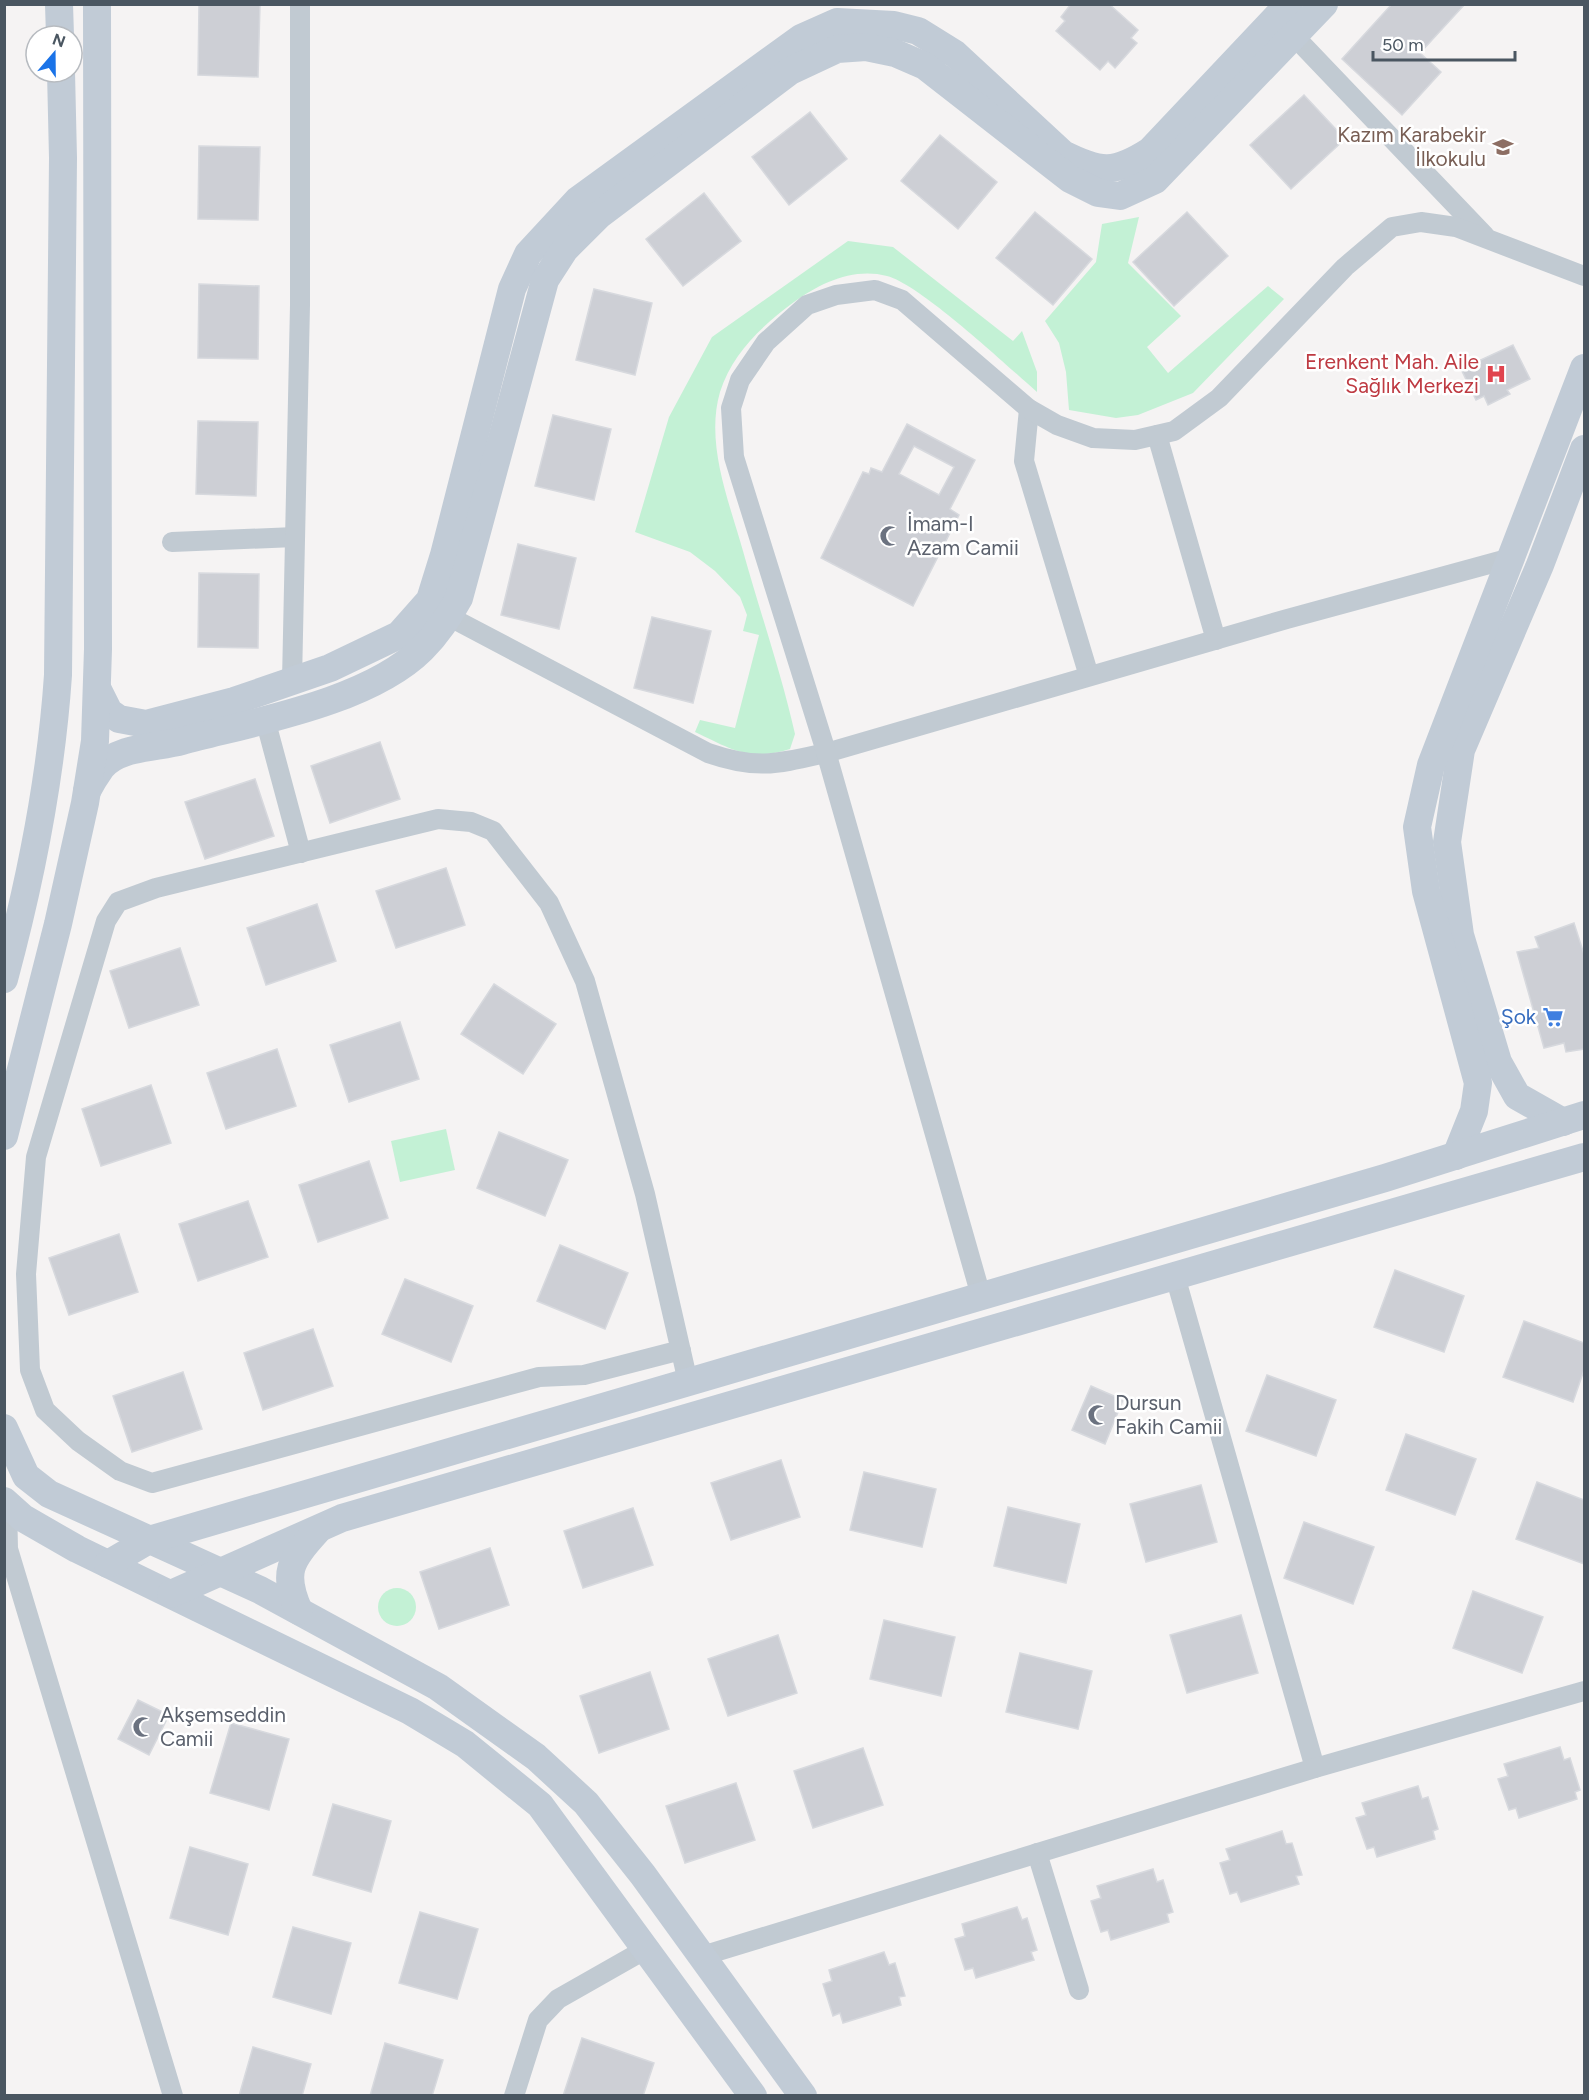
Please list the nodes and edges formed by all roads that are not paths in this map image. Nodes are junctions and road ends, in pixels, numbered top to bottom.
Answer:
1 (59, 4) edge
2 (97, 4) edge
3 (300, 4) edge
4 (1289, 4) edge
5 (1324, 4) edge
6 (60, 24) edge
7 (1294, 36) junction
8 (61, 84) edge
9 (1487, 239) junction
10 (1584, 276) edge
11 (1584, 368) edge
12 (1029, 409) junction
13 (1156, 435) junction
14 (1584, 449) edge
15 (295, 537) junction
16 (172, 542) dead end
17 (1511, 558) junction
18 (448, 616) junction
19 (1216, 640) junction
20 (1089, 676) junction
21 (292, 681) junction
22 (97, 688) junction
23 (265, 719) junction
24 (826, 753) junction
25 (87, 791) junction
26 (301, 852) junction
27 (4, 979) edge
28 (1574, 1119) edge
29 (4, 1136) edge
30 (1456, 1156) junction
31 (1584, 1157) edge
32 (1175, 1276) junction
33 (981, 1296) junction
34 (681, 1350) junction
35 (688, 1382) junction
36 (4, 1428) edge
37 (6, 1502) edge
38 (319, 1528) junction
39 (149, 1540) junction
40 (108, 1564) junction
41 (219, 1572) junction
42 (171, 1594) junction
43 (298, 1611) junction
44 (1584, 1691) edge
45 (1315, 1768) junction
46 (1036, 1853) junction
47 (646, 1949) junction
48 (702, 1956) junction
49 (1079, 1990) dead end
50 (173, 2096) edge
51 (514, 2096) edge
52 (753, 2096) edge
53 (803, 2096) edge

1 - 6 street
2 - 22 street
3 - 15 street
4 - 21 street
5 - 7 street
7 - 9 street
7 - 18 street
8 - 27 street
9 - 10 street
9 - 13 street
11 - 17 street
12 - 13 street
12 - 20 street
12 - 24 street
13 - 19 street
14 - 28 street
15 - 16 street
15 - 21 street
17 - 19 street
17 - 30 street
18 - 23 street
18 - 24 street
19 - 20 street
20 - 24 street
21 - 22 street
22 - 25 street
23 - 25 street
23 - 26 street
24 - 33 street
25 - 29 street
26 - 34 street
26 - 34 street
28 - 30 street
30 - 33 street
31 - 32 street
32 - 38 street
32 - 45 street
33 - 35 street
34 - 35 street
35 - 39 street
36 - 39 street
37 - 40 street
37 - 50 street
38 - 41 street
38 - 43 street
39 - 40 street
39 - 41 street
40 - 42 street
41 - 42 street
41 - 43 street
42 - 47 street
43 - 48 street
44 - 45 street
45 - 46 street
46 - 48 street
46 - 49 street
47 - 51 street
47 - 52 street
48 - 53 street

